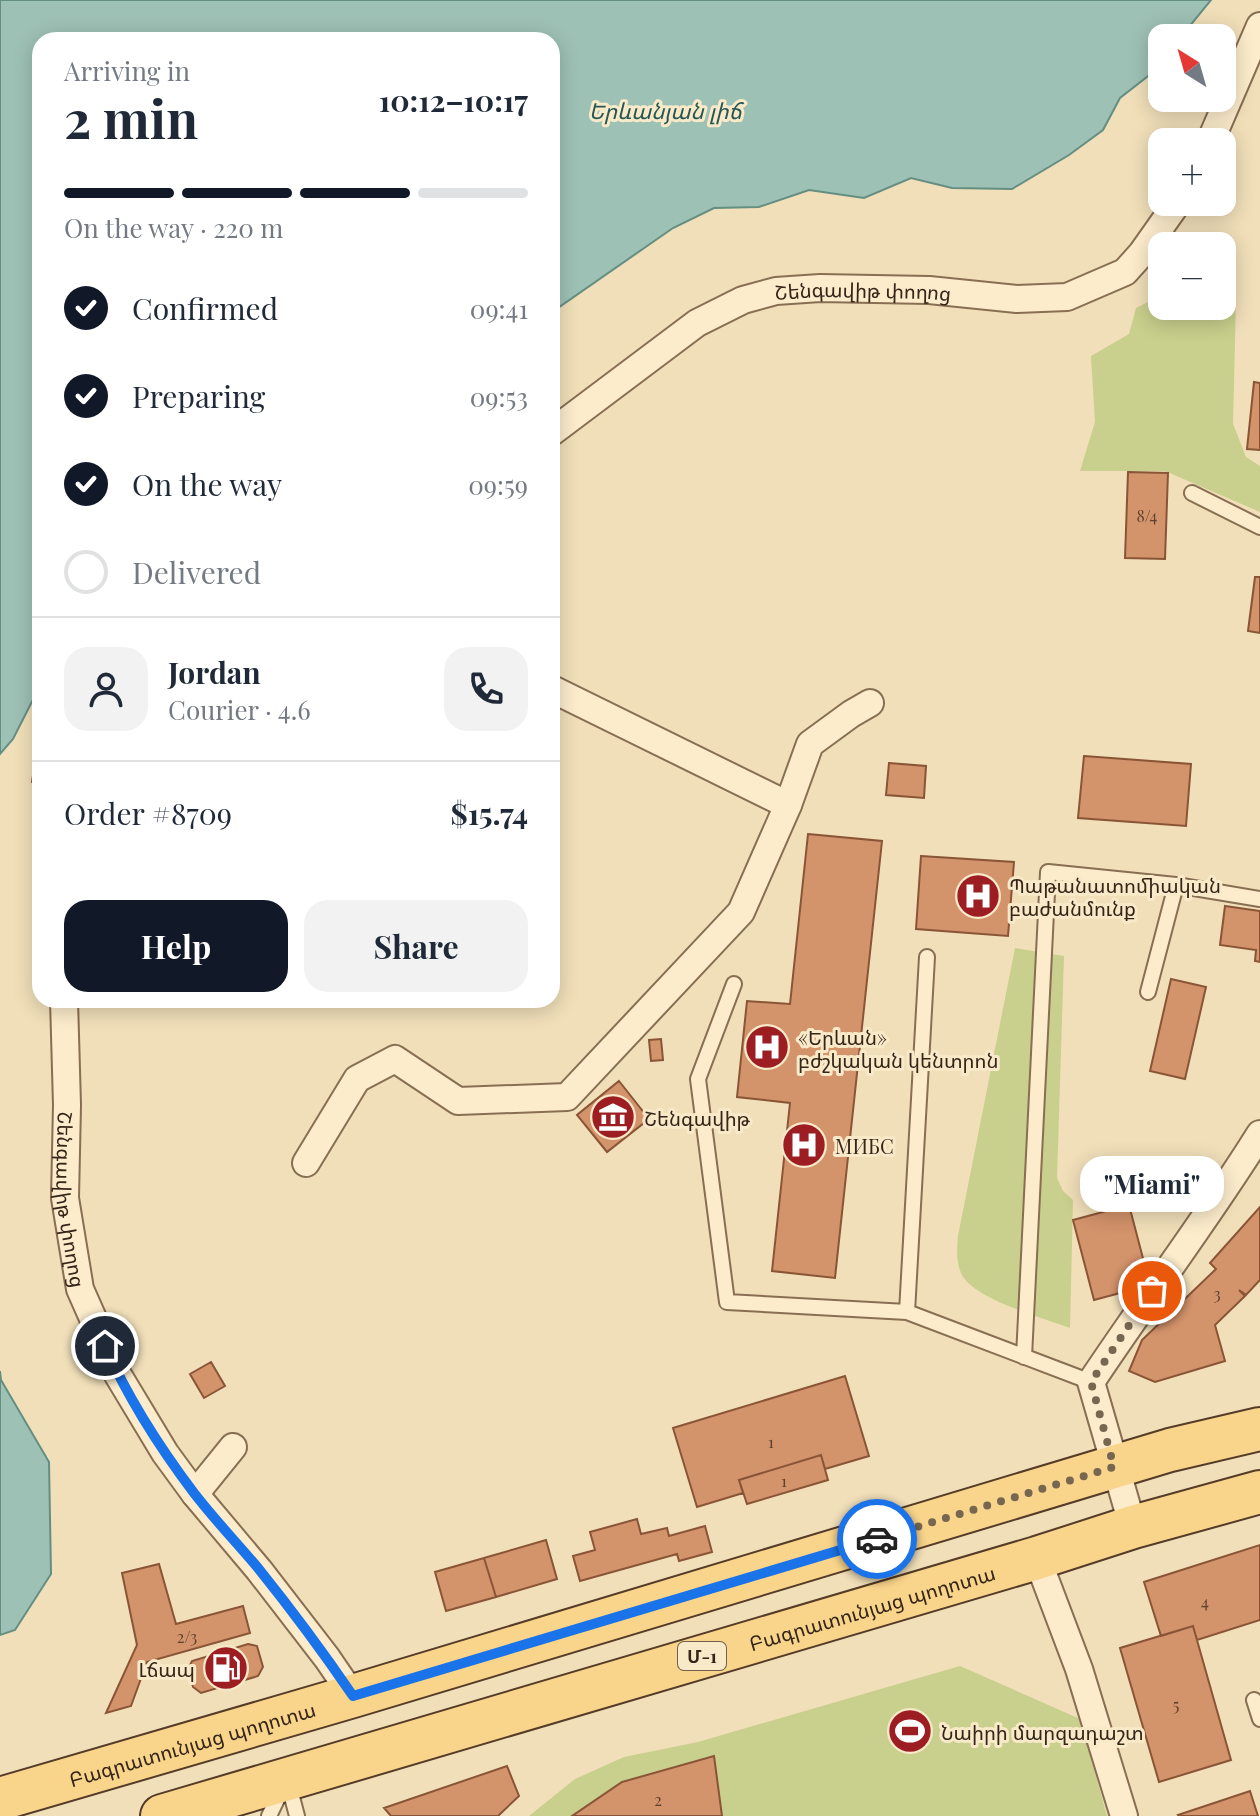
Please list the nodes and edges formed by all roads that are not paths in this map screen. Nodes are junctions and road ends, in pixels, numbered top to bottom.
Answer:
1 (1260, 26) edge
2 (1216, 128) edge
3 (1168, 216) edge
4 (560, 426) edge
5 (1192, 493) dead end
6 (1260, 527) edge
7 (560, 693) edge
8 (870, 703) dead end
9 (788, 805) junction
10 (1176, 885) junction
11 (1260, 899) edge
12 (927, 957) dead end
13 (734, 984) dead end
14 (1148, 992) dead end
15 (64, 1008) edge
16 (1260, 1134) edge
17 (306, 1163) dead end
18 (907, 1312) junction
19 (1024, 1357) junction
20 (1091, 1382) junction
21 (1260, 1429) edge
22 (233, 1447) dead end
23 (1114, 1467) junction
24 (1260, 1492) edge
25 (195, 1494) junction
26 (1133, 1527) junction
27 (1037, 1558) junction
28 (353, 1696) junction
29 (1254, 1700) dead end
30 (1260, 1719) edge
31 (199, 1740) junction
32 (292, 1797) edge
33 (0, 1799) edge
34 (216, 1800) junction
35 (162, 1816) edge
36 (269, 1816) edge
37 (1124, 1816) edge

1 - 2 street
3 - 4 street, Շենգավիթ փողոց
5 - 6 lane
7 - 9 street
8 - 9 street
9 - 17 street
10 - 11 lane
10 - 14 lane
10 - 19 lane
12 - 18 lane
13 - 18 lane
15 - 25 street, Շենգավիթ փողոց
16 - 20 street
18 - 19 lane
19 - 20 lane
20 - 23 street
21 - 23 main road, Բագրատունյաց պողոտա
22 - 25 street
23 - 26 street
23 - 28 main road, Բագրատունյաց պողոտա
24 - 26 main road, Բագրատունյաց պողոտա / Մ-1
25 - 28 street, Շենգավիթ փողոց
26 - 27 main road, Բագրատունյաց պողոտա / Մ-1
27 - 32 main road, Բագրատունյաց պողոտա / Մ-1
27 - 37 street
28 - 31 main road, Բագրատունյաց պողոտա
29 - 30 lane
31 - 33 main road, Բագրատունյաց պողոտա
31 - 34 main road
32 - 34 main road, Բագրատունյաց պողոտա / Մ-1
32 - 36 lane
34 - 35 main road, Բագրատունյաց պողոտա / Մ-1

